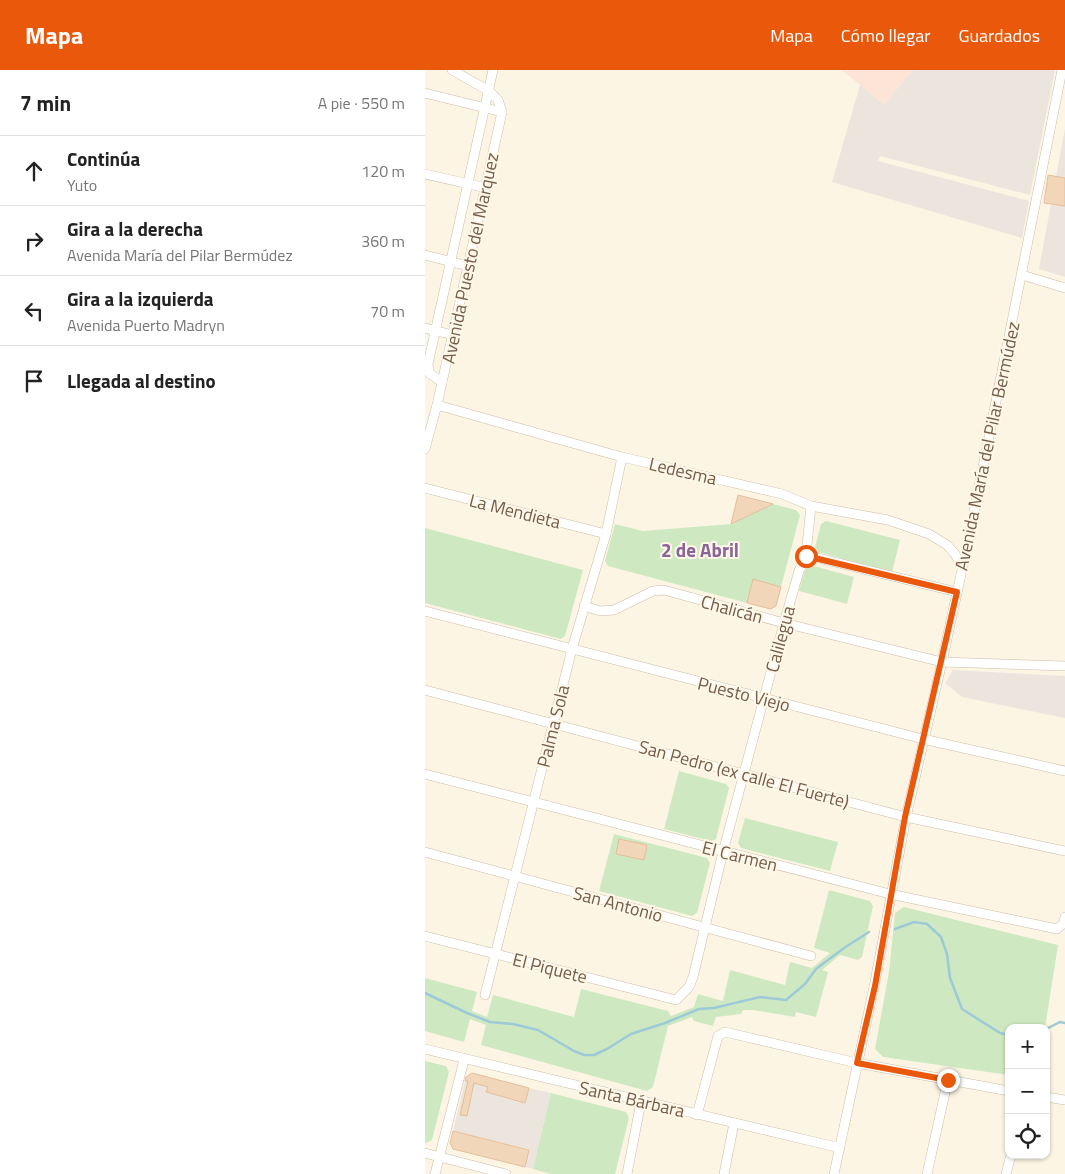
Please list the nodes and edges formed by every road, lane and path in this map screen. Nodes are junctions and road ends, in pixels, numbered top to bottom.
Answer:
1 (452, 70) edge
2 (493, 70) edge
3 (1062, 70) edge
4 (489, 91) junction
5 (425, 93) edge
6 (485, 108) junction
7 (502, 112) junction
8 (425, 174) edge
9 (468, 184) junction
10 (486, 188) junction
11 (425, 255) edge
12 (451, 262) junction
13 (468, 266) junction
14 (1022, 275) junction
15 (1065, 288) edge
16 (425, 328) edge
17 (435, 331) junction
18 (453, 335) junction
19 (443, 382) junction
20 (437, 405) junction
21 (425, 449) edge
22 (622, 457) junction
23 (425, 488) edge
24 (811, 506) junction
25 (606, 534) junction
26 (806, 556) junction
27 (962, 566) junction
28 (957, 592) junction
29 (584, 606) junction
30 (425, 611) edge
31 (784, 623) junction
32 (572, 650) junction
33 (942, 662) junction
34 (1065, 666) edge
35 (425, 690) edge
36 (764, 699) junction
37 (554, 724) junction
38 (923, 739) junction
39 (1065, 771) edge
40 (425, 774) edge
41 (744, 774) junction
42 (534, 802) junction
43 (905, 817) junction
44 (1065, 851) edge
45 (425, 852) edge
46 (723, 852) junction
47 (514, 875) junction
48 (890, 894) junction
49 (1065, 917) edge
50 (706, 928) junction
51 (425, 936) edge
52 (495, 954) junction
53 (811, 956) dead end
54 (485, 995) dead end
55 (676, 1000) joint
56 (425, 1049) edge
57 (465, 1060) junction
58 (857, 1063) junction
59 (948, 1080) junction
60 (1005, 1090) edge
61 (1050, 1098) edge
62 (1065, 1100) edge
63 (641, 1102) junction
64 (697, 1114) junction
65 (734, 1123) junction
66 (840, 1148) junction
67 (425, 1153) edge
68 (439, 1157) junction
69 (1010, 1159) edge
70 (435, 1174) edge
71 (506, 1174) edge
72 (627, 1174) edge
73 (724, 1174) edge
74 (834, 1174) edge
75 (927, 1174) edge
76 (1007, 1174) edge

1 - 4 street
2 - 4 street
3 - 14 street, Avenida María del Pilar Bermúdez
4 - 6 street
4 - 7 street
5 - 6 street
6 - 7 street
6 - 9 street
7 - 10 street, Avenida Puesto del Marquez
8 - 9 street
9 - 10 street
9 - 12 street
10 - 13 street, Avenida Puesto del Marquez
11 - 12 street
12 - 13 street
12 - 17 street
13 - 18 street, Avenida Puesto del Marquez
14 - 15 street
14 - 27 street, Avenida María del Pilar Bermúdez
16 - 17 street
17 - 18 street
17 - 19 street
18 - 19 street, Avenida Puesto del Marquez
19 - 20 street, Avenida Puesto del Marquez
20 - 21 street, Avenida Puesto del Marquez
20 - 22 street, Ledesma
22 - 24 street, Ledesma
22 - 25 street, Palma Sola
23 - 25 street, La Mendieta
24 - 26 street, Calilegua
24 - 27 street, Ledesma
25 - 29 street, Palma Sola
26 - 28 street
26 - 31 street, Calilegua
27 - 28 street, Avenida María del Pilar Bermúdez
28 - 33 street, Avenida María del Pilar Bermúdez
29 - 31 street, Chalicán
29 - 32 street, Palma Sola
30 - 32 street, Puesto Viejo
31 - 33 street, Chalicán
31 - 36 street, Calilegua
32 - 36 street, Puesto Viejo
32 - 37 street, Palma Sola
33 - 34 street, Chalicán
33 - 38 street, Avenida María del Pilar Bermúdez
35 - 37 street, San Pedro (ex calle El Fuerte)
36 - 38 street, Puesto Viejo
36 - 41 street, Calilegua
37 - 41 street, San Pedro (ex calle El Fuerte)
37 - 42 street, Palma Sola
38 - 39 street, Puesto Viejo
38 - 43 street, Avenida María del Pilar Bermúdez
40 - 42 street, El Carmen
41 - 43 street, San Pedro (ex calle El Fuerte)
41 - 46 street, Calilegua
42 - 46 street, El Carmen
42 - 47 street, Palma Sola
43 - 44 street, San Pedro (ex calle El Fuerte)
43 - 48 street, Avenida María del Pilar Bermúdez
45 - 47 street, San Antonio
46 - 48 street, El Carmen
46 - 50 street, Calilegua
47 - 50 street, San Antonio
47 - 52 street, Palma Sola
48 - 49 street, El Carmen
48 - 58 street, Avenida María del Pilar Bermúdez
50 - 53 street, San Antonio
50 - 55 street, Calilegua
51 - 52 street, El Piquete
52 - 54 street, Palma Sola
52 - 55 street, El Piquete
56 - 57 street, Santa Bárbara
57 - 63 street, Santa Bárbara
57 - 68 street
58 - 59 street
58 - 64 street
58 - 66 street, Avenida María del Pilar Bermúdez
59 - 60 street
59 - 75 street
61 - 62 street
63 - 64 street, Santa Bárbara
63 - 72 street
64 - 65 street, Santa Bárbara
65 - 66 street, Santa Bárbara
65 - 73 street
66 - 74 street, Avenida María del Pilar Bermúdez
67 - 68 street
68 - 70 street
68 - 71 street
69 - 76 street

